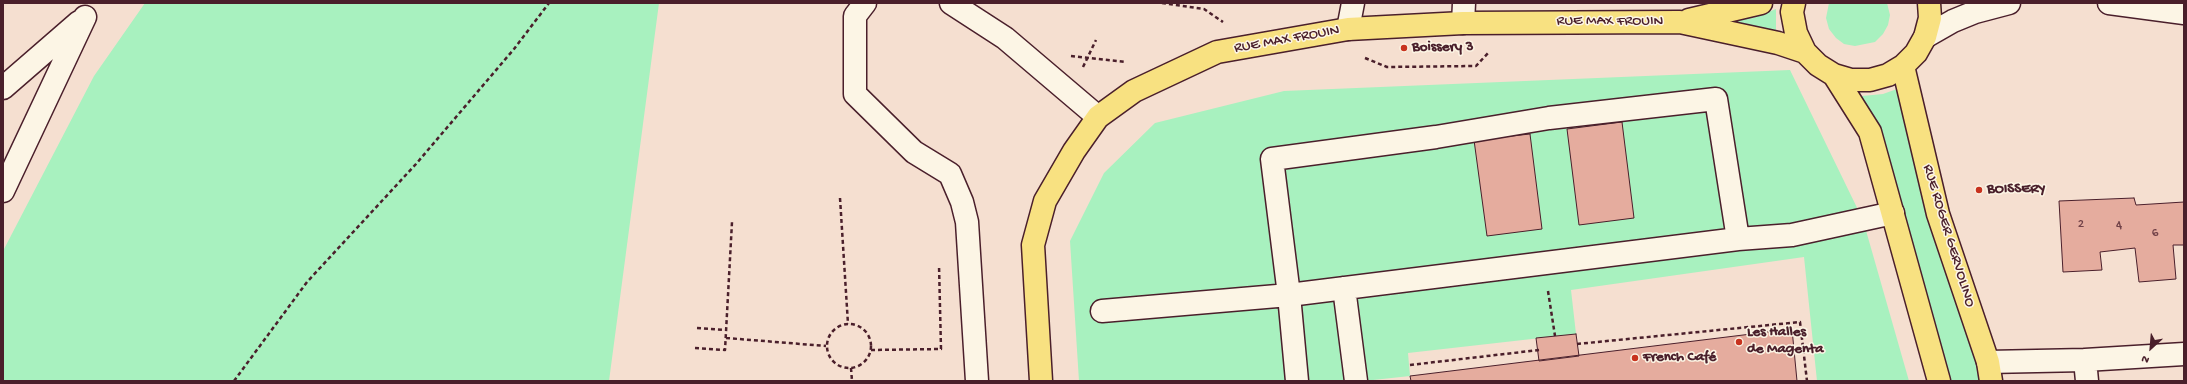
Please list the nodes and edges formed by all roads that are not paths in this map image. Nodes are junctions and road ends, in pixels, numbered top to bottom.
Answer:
1 (864, 3) edge
2 (951, 3) edge
3 (1353, 3) edge
4 (1761, 3) edge
5 (1794, 3) edge
6 (1929, 3) edge
7 (2009, 3) edge
8 (2109, 3) edge
9 (88, 10) edge
10 (1463, 13) edge
11 (2184, 13) edge
12 (1680, 22) junction
13 (1348, 29) junction
14 (1925, 37) junction
15 (1805, 52) junction
16 (1903, 66) junction
17 (1834, 75) junction
18 (3, 88) edge
19 (1098, 117) junction
20 (3, 191) edge
21 (1893, 213) junction
22 (1738, 239) junction
23 (1344, 288) junction
24 (1289, 295) junction
25 (1102, 311) dead end
26 (2184, 354) edge
27 (2085, 360) junction
28 (1989, 371) edge
29 (977, 381) edge
30 (1041, 381) edge
31 (1297, 381) edge
32 (1356, 381) edge
33 (1939, 381) edge
34 (2087, 381) edge

1 - 29 street
2 - 19 street
3 - 13 street
4 - 12 main road, RUE MAX FROUIN
5 - 15 main road
6 - 14 main road
7 - 14 street
8 - 11 street
9 - 18 street
9 - 20 street
10 - 12 main road, RUE MAX FROUIN
10 - 13 main road, RUE MAX FROUIN
12 - 15 main road, RUE MAX FROUIN
13 - 19 main road, RUE MAX FROUIN
14 - 16 main road
15 - 17 main road
16 - 17 main road
16 - 28 main road, RUE ROGER GERVOLINO
17 - 21 main road
19 - 30 main road, RUE MAX FROUIN
21 - 22 street
21 - 33 main road
22 - 23 street
22 - 24 street
23 - 24 street
23 - 32 street
24 - 25 street
24 - 31 street
26 - 27 street
27 - 28 street
27 - 34 street

